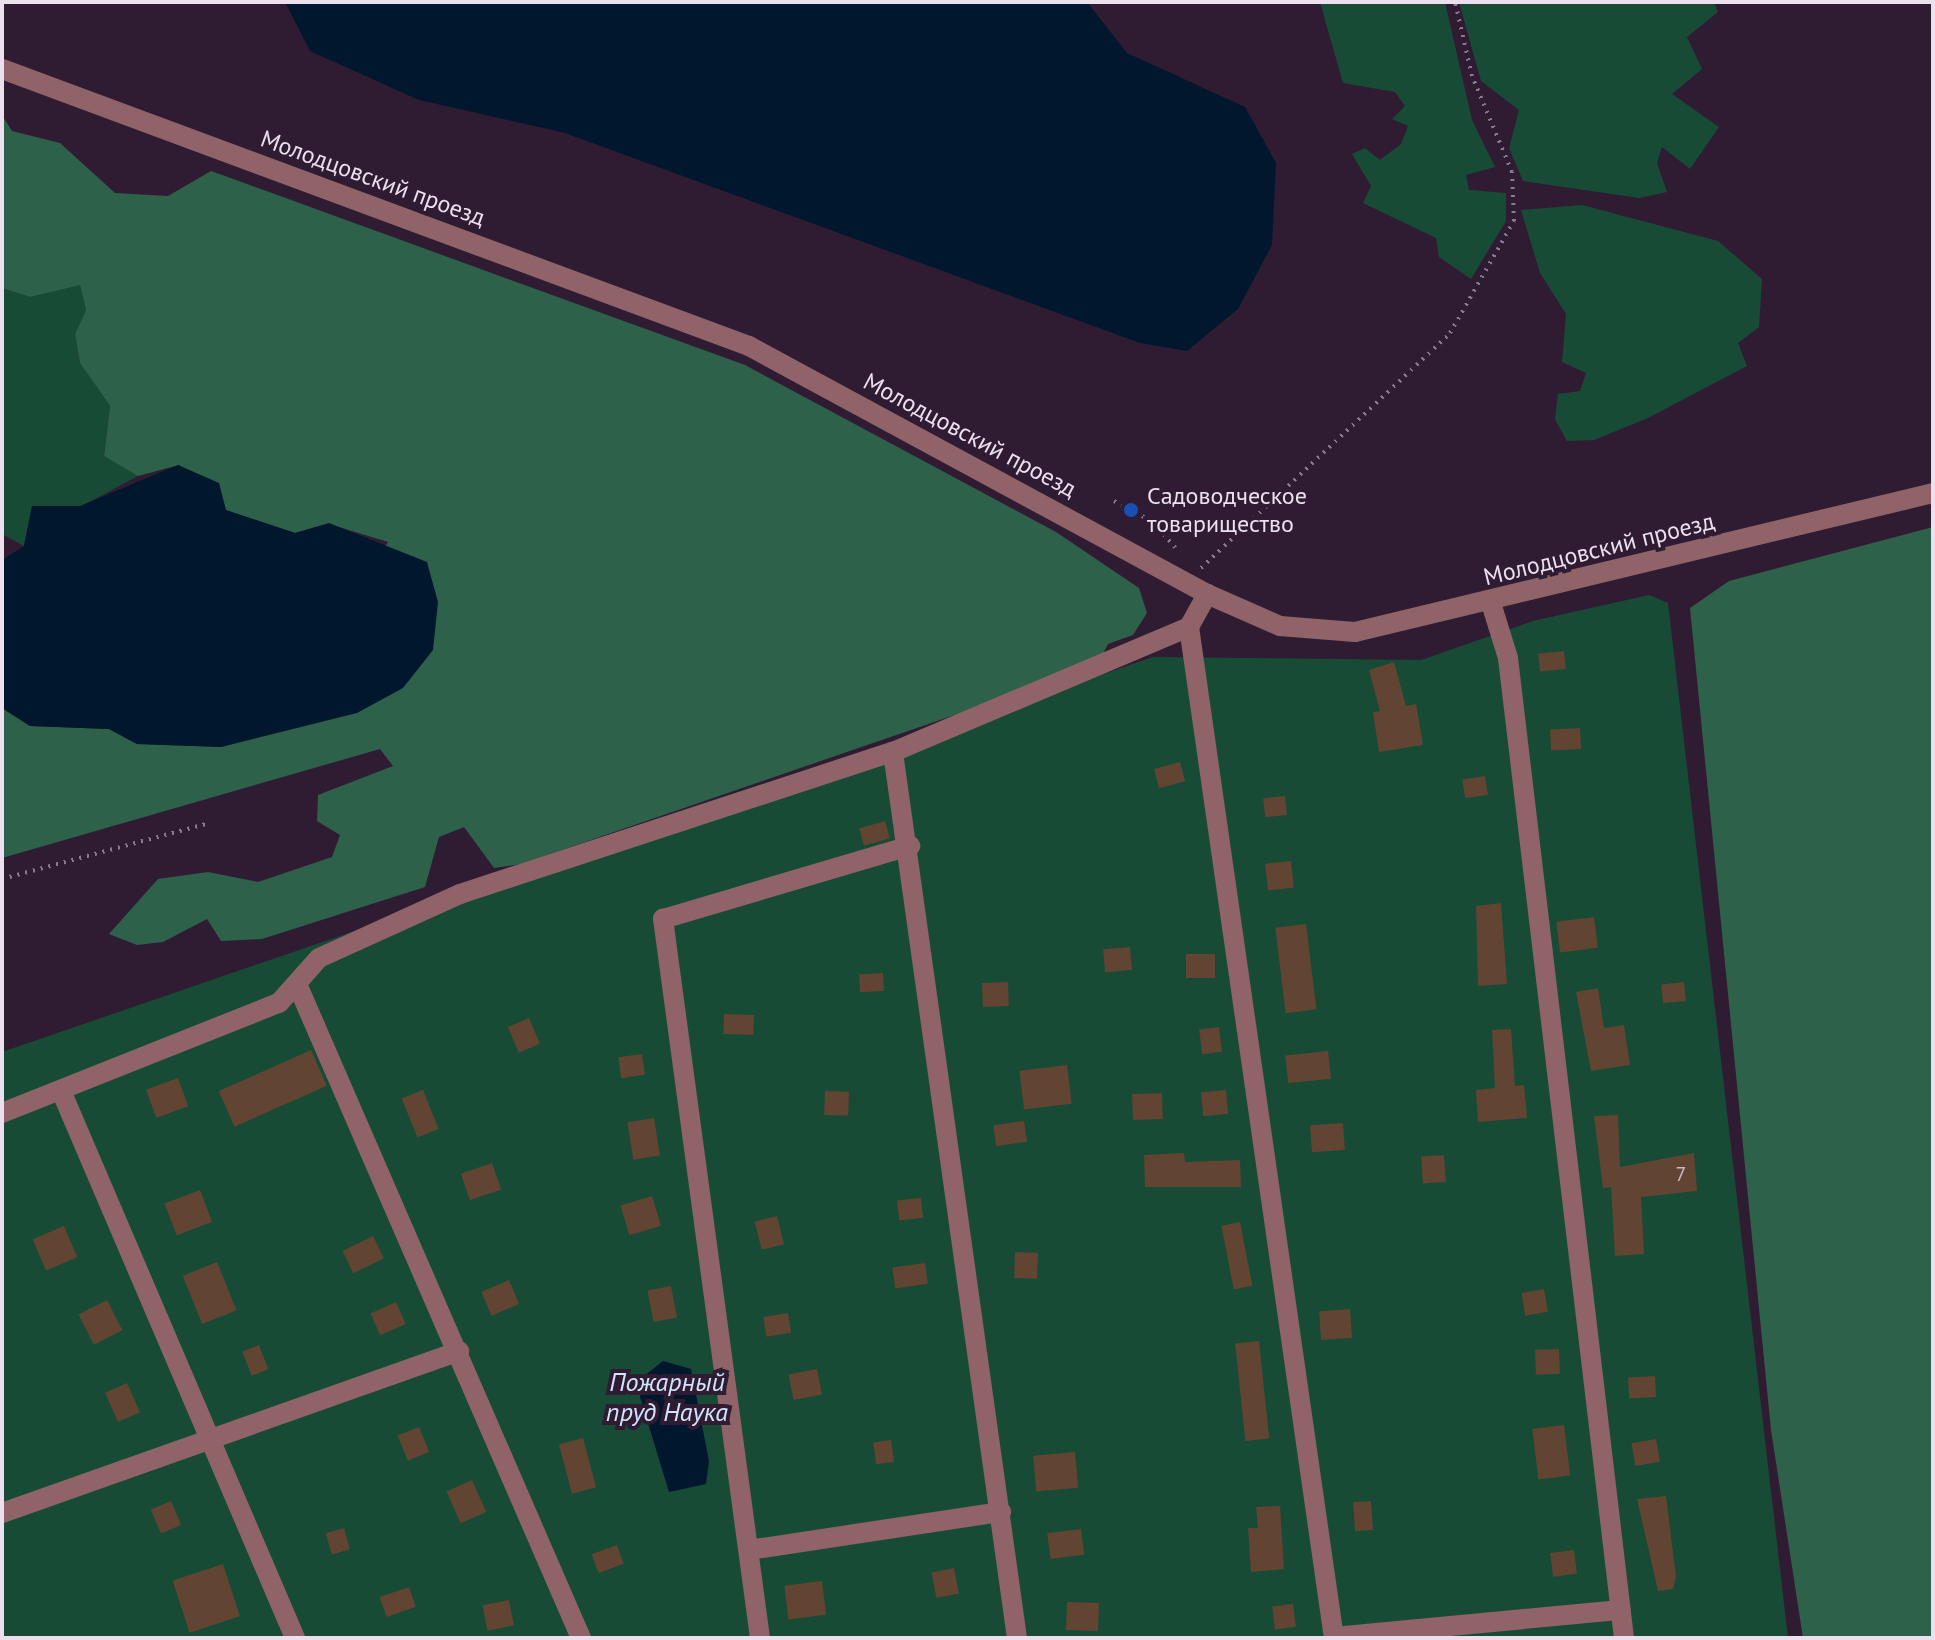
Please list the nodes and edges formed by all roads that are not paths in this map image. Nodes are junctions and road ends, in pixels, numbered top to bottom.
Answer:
1 (2, 69) edge
2 (1933, 493) edge
3 (1207, 594) junction
4 (1491, 603) junction
5 (1189, 627) junction
6 (893, 752) junction
7 (910, 846) junction
8 (297, 984) junction
9 (62, 1093) junction
10 (2, 1113) edge
11 (459, 1351) junction
12 (210, 1439) junction
13 (1001, 1512) junction
14 (2, 1513) edge
15 (749, 1550) junction
16 (1621, 1610) junction
17 (295, 1638) edge
18 (581, 1638) edge
19 (760, 1638) edge
20 (1017, 1638) edge
21 (1334, 1638) edge
22 (1624, 1638) edge

1 - 3 street, Молодцовский проезд
2 - 4 street, Молодцовский проезд
3 - 4 street, Молодцовский проезд
3 - 5 street
4 - 16 street
5 - 6 street
5 - 21 street
6 - 7 street
6 - 8 street
7 - 13 street
7 - 15 street
8 - 9 street
8 - 11 street
9 - 10 street
9 - 12 street
11 - 12 street
11 - 18 street
12 - 14 street
12 - 17 street
13 - 15 street
13 - 20 street
15 - 19 street
16 - 21 street
16 - 22 street

